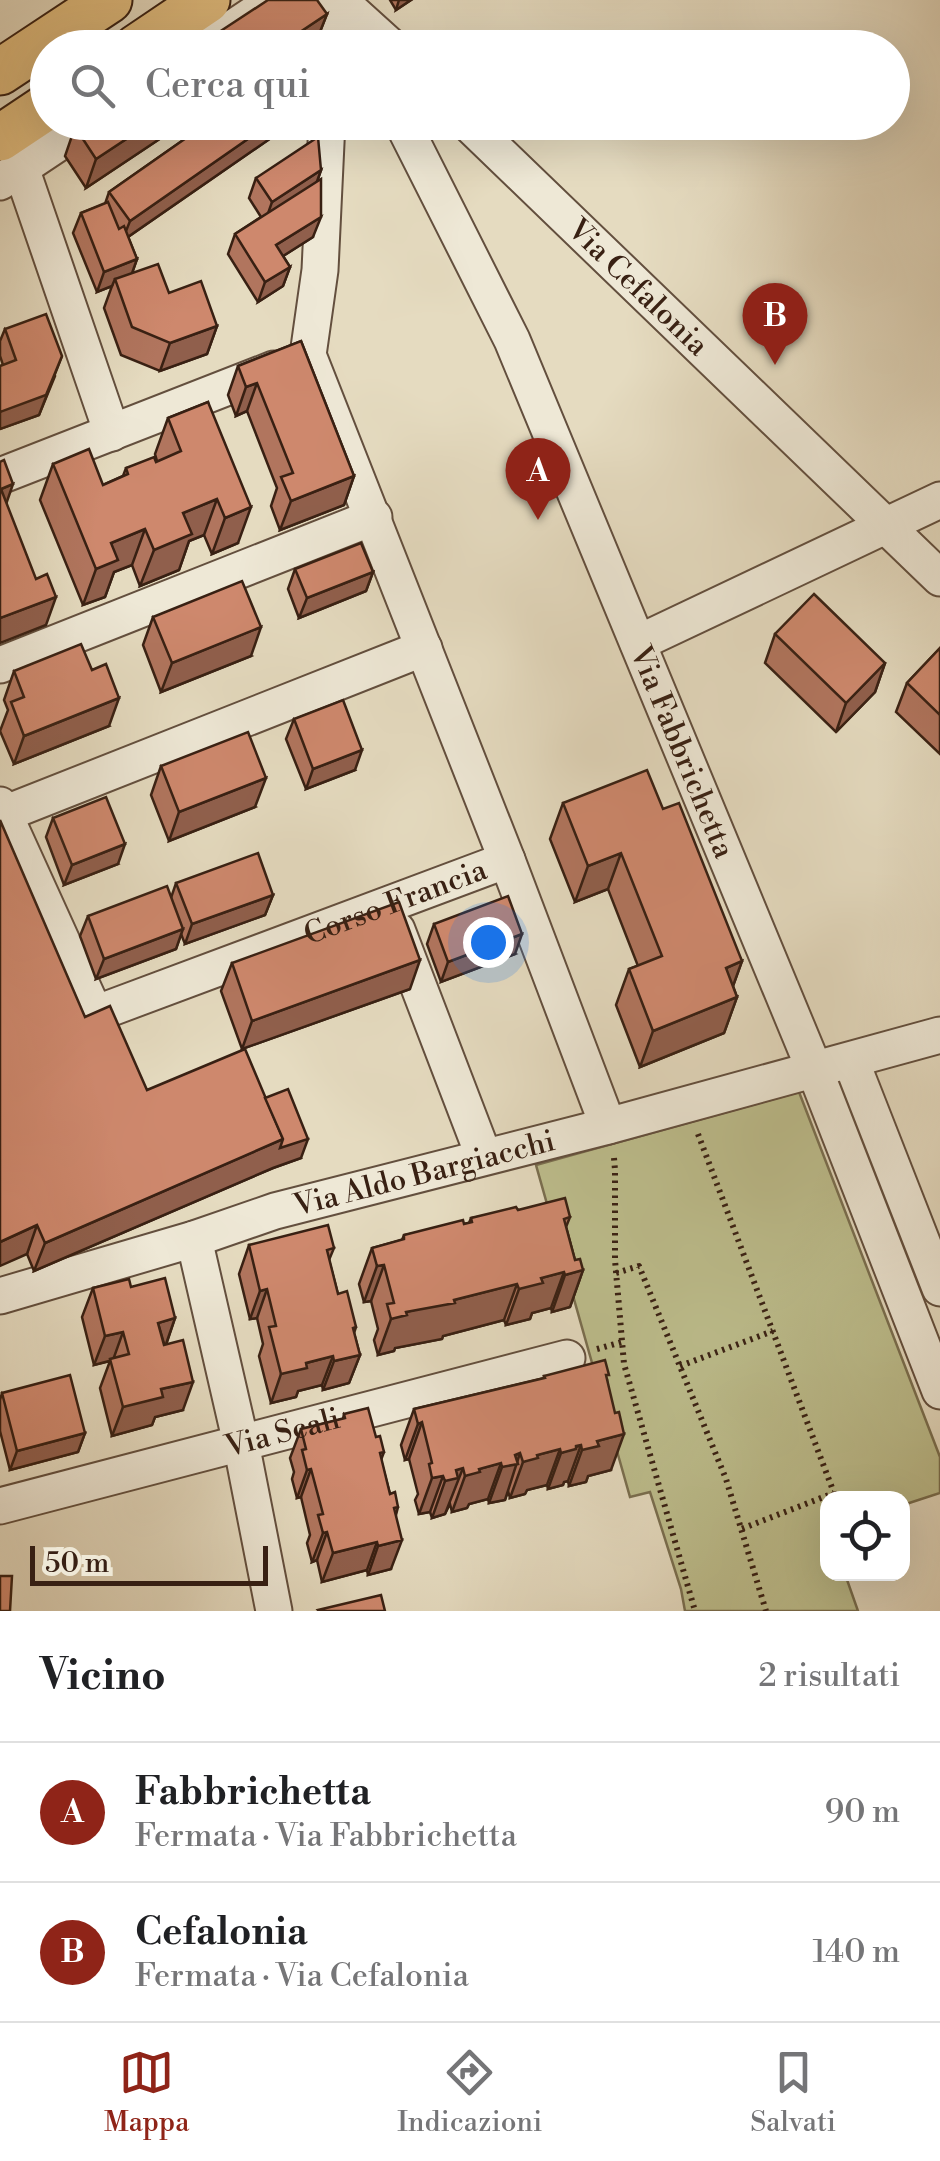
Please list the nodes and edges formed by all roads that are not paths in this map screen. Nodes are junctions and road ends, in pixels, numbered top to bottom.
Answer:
1 (110, 0) edge
2 (207, 0) edge
3 (275, 0) edge
4 (336, 0) edge
5 (64, 30) edge
6 (163, 30) edge
7 (230, 30) edge
8 (333, 30) edge
9 (352, 30) edge
10 (371, 30) edge
11 (30, 52) edge
12 (0, 72) edge
13 (30, 131) edge
14 (53, 140) edge
15 (326, 140) edge
16 (412, 140) edge
17 (486, 140) edge
18 (7, 162) edge
19 (308, 355) junction
20 (112, 433) junction
21 (0, 476) edge
22 (940, 500) edge
23 (374, 516) junction
24 (884, 527) junction
25 (940, 578) edge
26 (638, 643) junction
27 (424, 648) junction
28 (0, 665) edge
29 (2, 809) edge
30 (507, 860) junction
31 (388, 906) junction
32 (940, 1036) edge
33 (851, 1061) junction
34 (815, 1071) junction
35 (608, 1126) junction
36 (484, 1156) junction
37 (194, 1239) junction
38 (940, 1288) edge
39 (0, 1296) edge
40 (567, 1358) dead end
41 (940, 1390) edge
42 (241, 1443) junction
43 (0, 1506) edge
44 (274, 1611) edge

1 - 5 main road
2 - 6 main road
3 - 7 street
4 - 8 street
4 - 9 street
4 - 10 street
11 - 12 main road
13 - 18 main road
14 - 18 street
15 - 19 street
16 - 26 street, Via Fabbrichetta
17 - 24 street, Via Cefalonia
18 - 20 street
19 - 20 street
19 - 23 street, Corso Francia
20 - 21 street
22 - 24 street
23 - 27 street, Corso Francia
23 - 28 street
24 - 25 street, Via Cefalonia
24 - 26 street
26 - 34 street, Via Fabbrichetta
27 - 29 street, Corso Francia
27 - 30 street, Corso Francia
29 - 31 street, Corso Francia
30 - 31 street, Corso Francia
30 - 35 street, Corso Francia
31 - 36 street
32 - 33 street, Via Aldo Bargiacchi
33 - 34 street, Via Aldo Bargiacchi
33 - 38 street
34 - 35 street, Via Aldo Bargiacchi
34 - 41 street, Via Fabbrichetta
35 - 36 street, Via Aldo Bargiacchi
36 - 37 street, Via Aldo Bargiacchi
37 - 39 street, Via Aldo Bargiacchi
37 - 42 street
40 - 42 street, Via Scali
42 - 43 street, Via Scali
42 - 44 street

